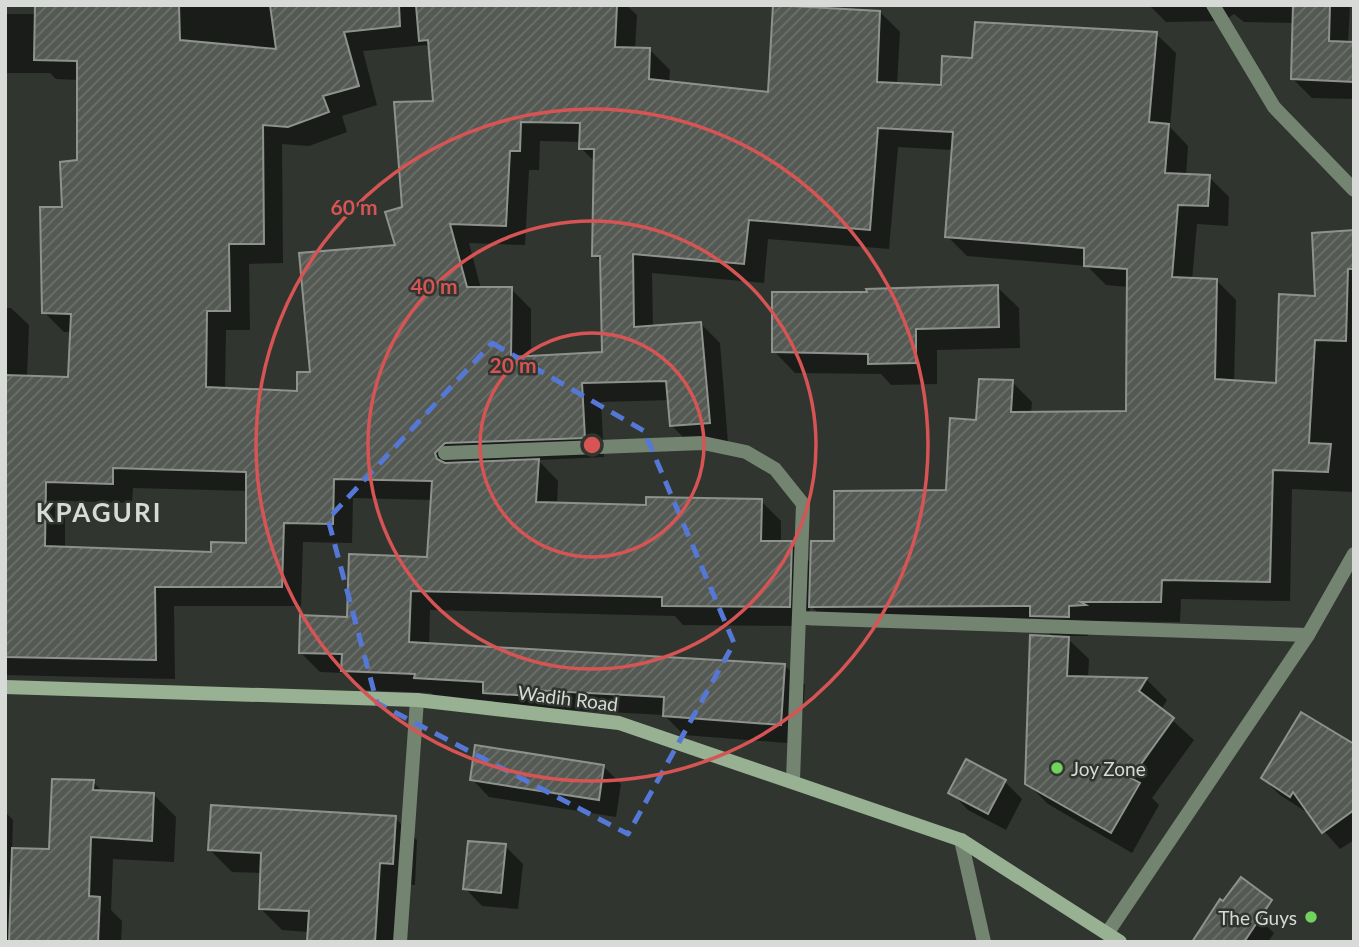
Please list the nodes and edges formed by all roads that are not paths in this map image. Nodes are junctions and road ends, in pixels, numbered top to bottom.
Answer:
1 (1213, 5) edge
2 (1354, 190) edge
3 (445, 453) dead end
4 (1354, 554) edge
5 (799, 618) junction
6 (1308, 635) junction
7 (5, 687) edge
8 (417, 700) junction
9 (793, 780) junction
10 (961, 840) junction
11 (1114, 937) edge
12 (400, 942) edge
13 (984, 942) edge

1 - 2 street
3 - 5 street
4 - 6 street
5 - 6 street
5 - 9 street
6 - 11 street
7 - 8 street, Wadih Road
8 - 9 street, Wadih Road
8 - 12 street
9 - 10 street, Wadih Road
10 - 11 street, Wadih Road
10 - 13 street

